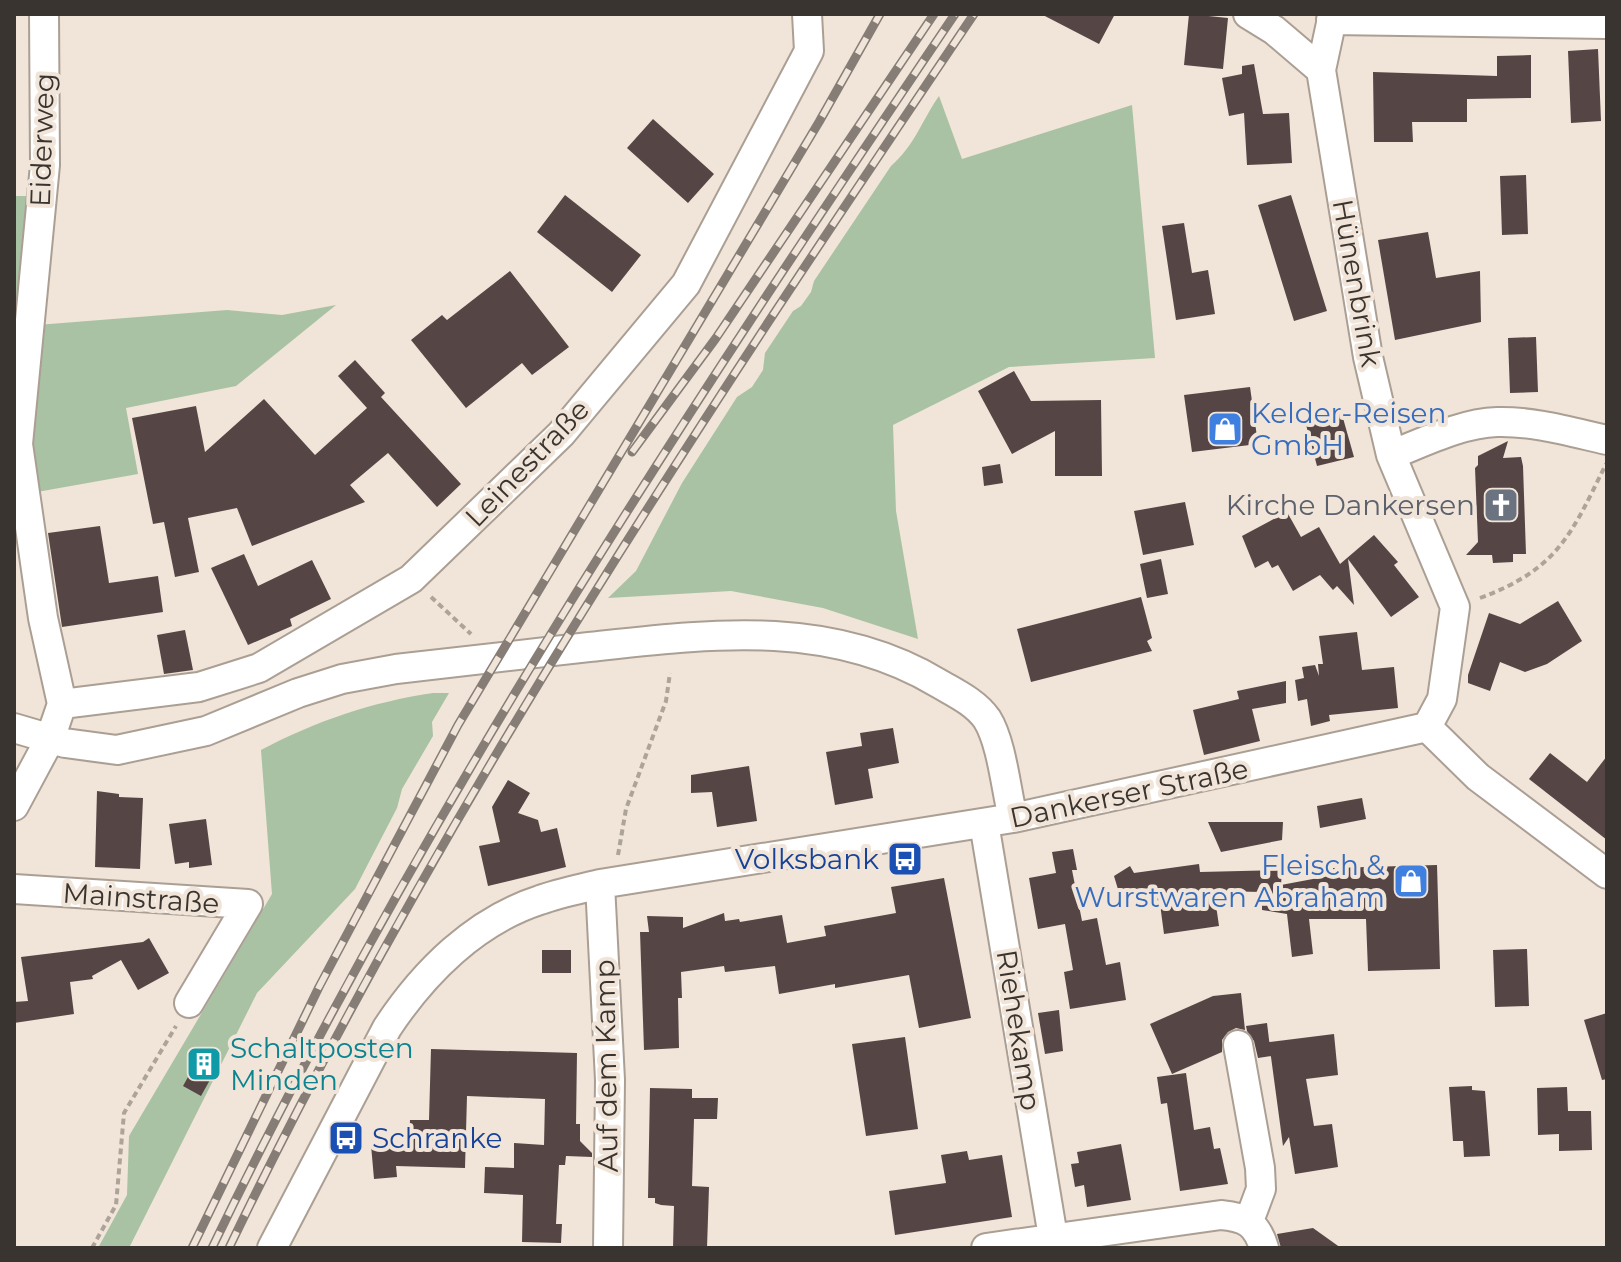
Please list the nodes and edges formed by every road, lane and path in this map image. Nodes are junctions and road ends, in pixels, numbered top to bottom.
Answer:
1 (44, 14) edge
2 (807, 14) edge
3 (1248, 14) edge
4 (1332, 17) edge
5 (1607, 24) edge
6 (1321, 70) junction
7 (1607, 440) edge
8 (1391, 455) junction
9 (1607, 462) edge
10 (411, 579) junction
11 (1455, 607) junction
12 (472, 641) dead end
13 (670, 673) dead end
14 (62, 704) junction
15 (1427, 727) junction
16 (14, 728) edge
17 (50, 739) junction
18 (14, 806) edge
19 (1013, 818) junction
20 (984, 823) junction
21 (1607, 874) edge
22 (608, 883) junction
23 (14, 889) edge
24 (189, 1003) joint
25 (1238, 1045) dead end
26 (1249, 1221) junction
27 (1053, 1237) junction
28 (92, 1248) edge
29 (272, 1248) edge
30 (608, 1248) edge
31 (986, 1248) edge
32 (1264, 1248) edge

1 - 14 street, Eiderweg
2 - 10 street, Leinestraße
3 - 6 street
4 - 5 street
4 - 6 street, Hünenbrink
6 - 8 street, Hünenbrink
7 - 8 street
8 - 11 street, Hünenbrink
9 - 11 path
10 - 12 path
10 - 14 street, Leinestraße
11 - 15 street
13 - 22 path
14 - 17 street
15 - 19 street, Dankerser Straße
15 - 21 street
16 - 17 street
17 - 18 street
17 - 19 street
19 - 20 street, Dankerser Straße
20 - 22 street, Dankerser Straße
20 - 27 street, Riehekamp
22 - 29 street, Dankerser Straße
22 - 30 street, Auf dem Kamp
23 - 24 street, Mainstraße
24 - 28 path
25 - 26 street
26 - 27 street
26 - 32 street
27 - 31 street

